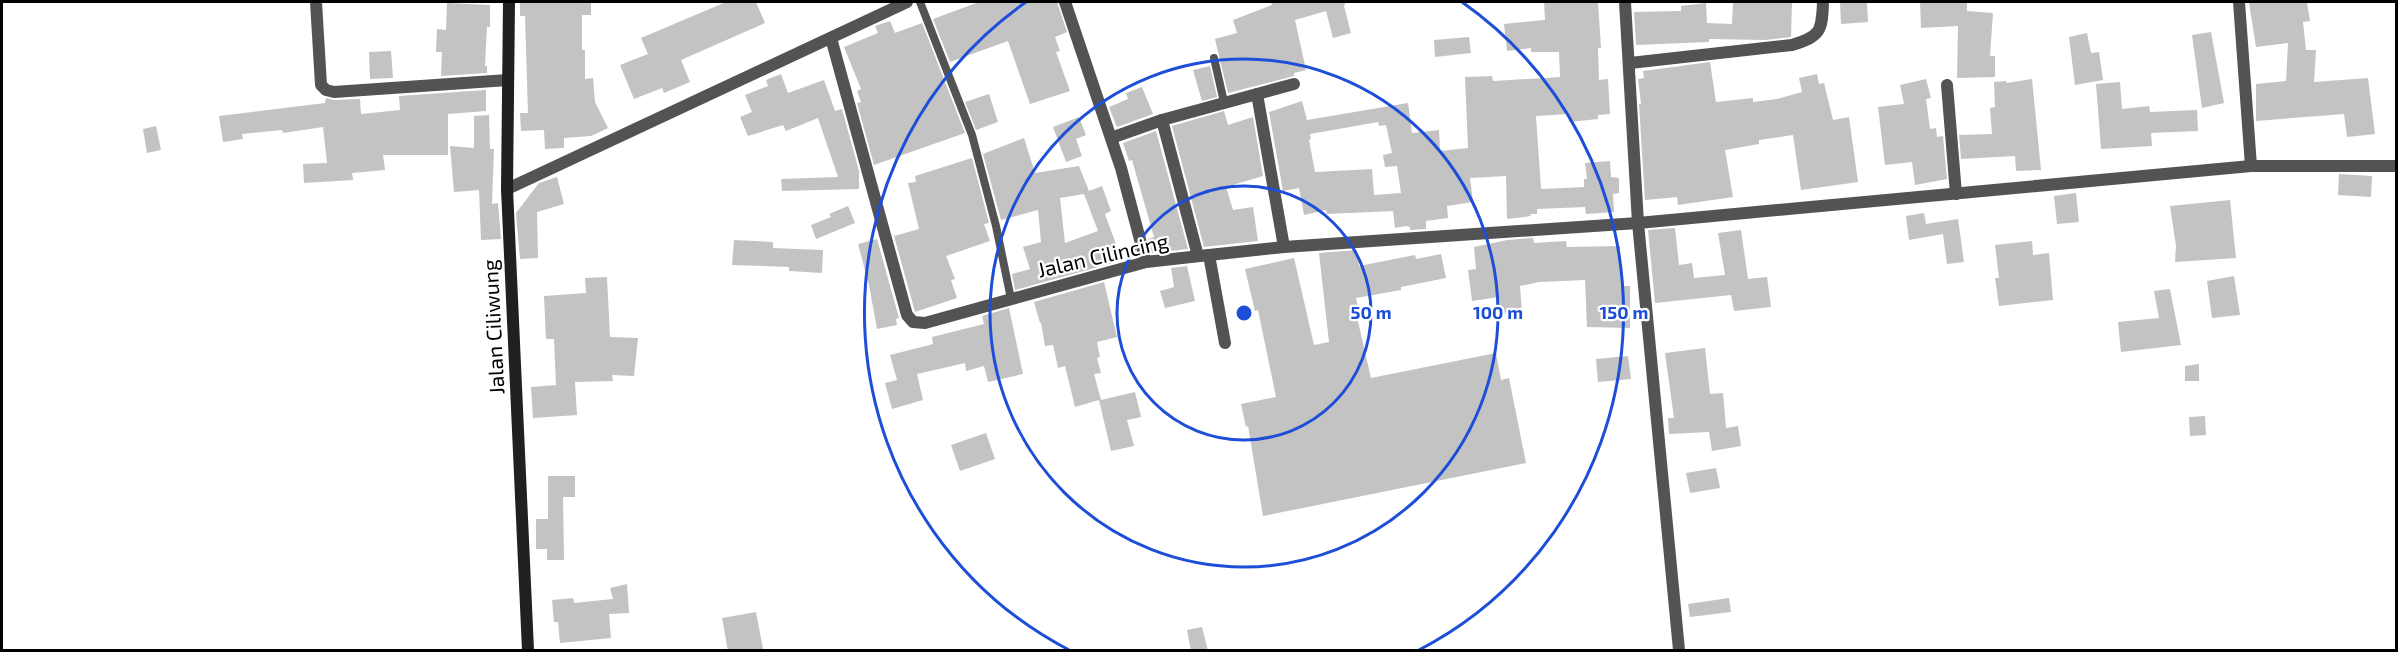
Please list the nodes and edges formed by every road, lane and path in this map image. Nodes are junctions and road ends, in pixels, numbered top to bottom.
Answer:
1 (316, 2) edge
2 (508, 2) edge
3 (905, 2) edge
4 (920, 2) edge
5 (1065, 2) edge
6 (1625, 2) edge
7 (1823, 2) edge
8 (2239, 2) edge
9 (831, 38) junction
10 (1214, 58) dead end
11 (1630, 63) junction
12 (508, 80) junction
13 (1294, 84) dead end
14 (1947, 84) dead end
15 (1257, 94) junction
16 (1224, 102) junction
17 (1162, 120) junction
18 (1111, 138) junction
19 (2251, 166) junction
20 (2397, 166) edge
21 (507, 189) junction
22 (1956, 194) junction
23 (1638, 223) junction
24 (1284, 247) junction
25 (1204, 255) junction
26 (1146, 262) junction
27 (1011, 299) junction
28 (1225, 343) dead end
29 (528, 651) edge
30 (1679, 651) edge

1 - 12 street
2 - 12 main road, Jalan Ciliwung
3 - 9 street
4 - 27 lane
5 - 18 street
6 - 11 street
7 - 11 street
8 - 19 street
9 - 21 street
9 - 27 street, Jalan Cilincing
10 - 16 lane
11 - 23 street
12 - 21 main road, Jalan Ciliwung
13 - 15 street
14 - 22 street
15 - 16 street
15 - 24 street
16 - 17 street
17 - 18 street
17 - 25 street
18 - 26 street
19 - 20 street, Jalan Cilincing
19 - 22 street, Jalan Cilincing
21 - 29 main road, Jalan Ciliwung
22 - 23 street, Jalan Cilincing
23 - 24 street, Jalan Cilincing
23 - 30 street
24 - 25 street, Jalan Cilincing
25 - 26 street, Jalan Cilincing
25 - 28 street
26 - 27 street, Jalan Cilincing

